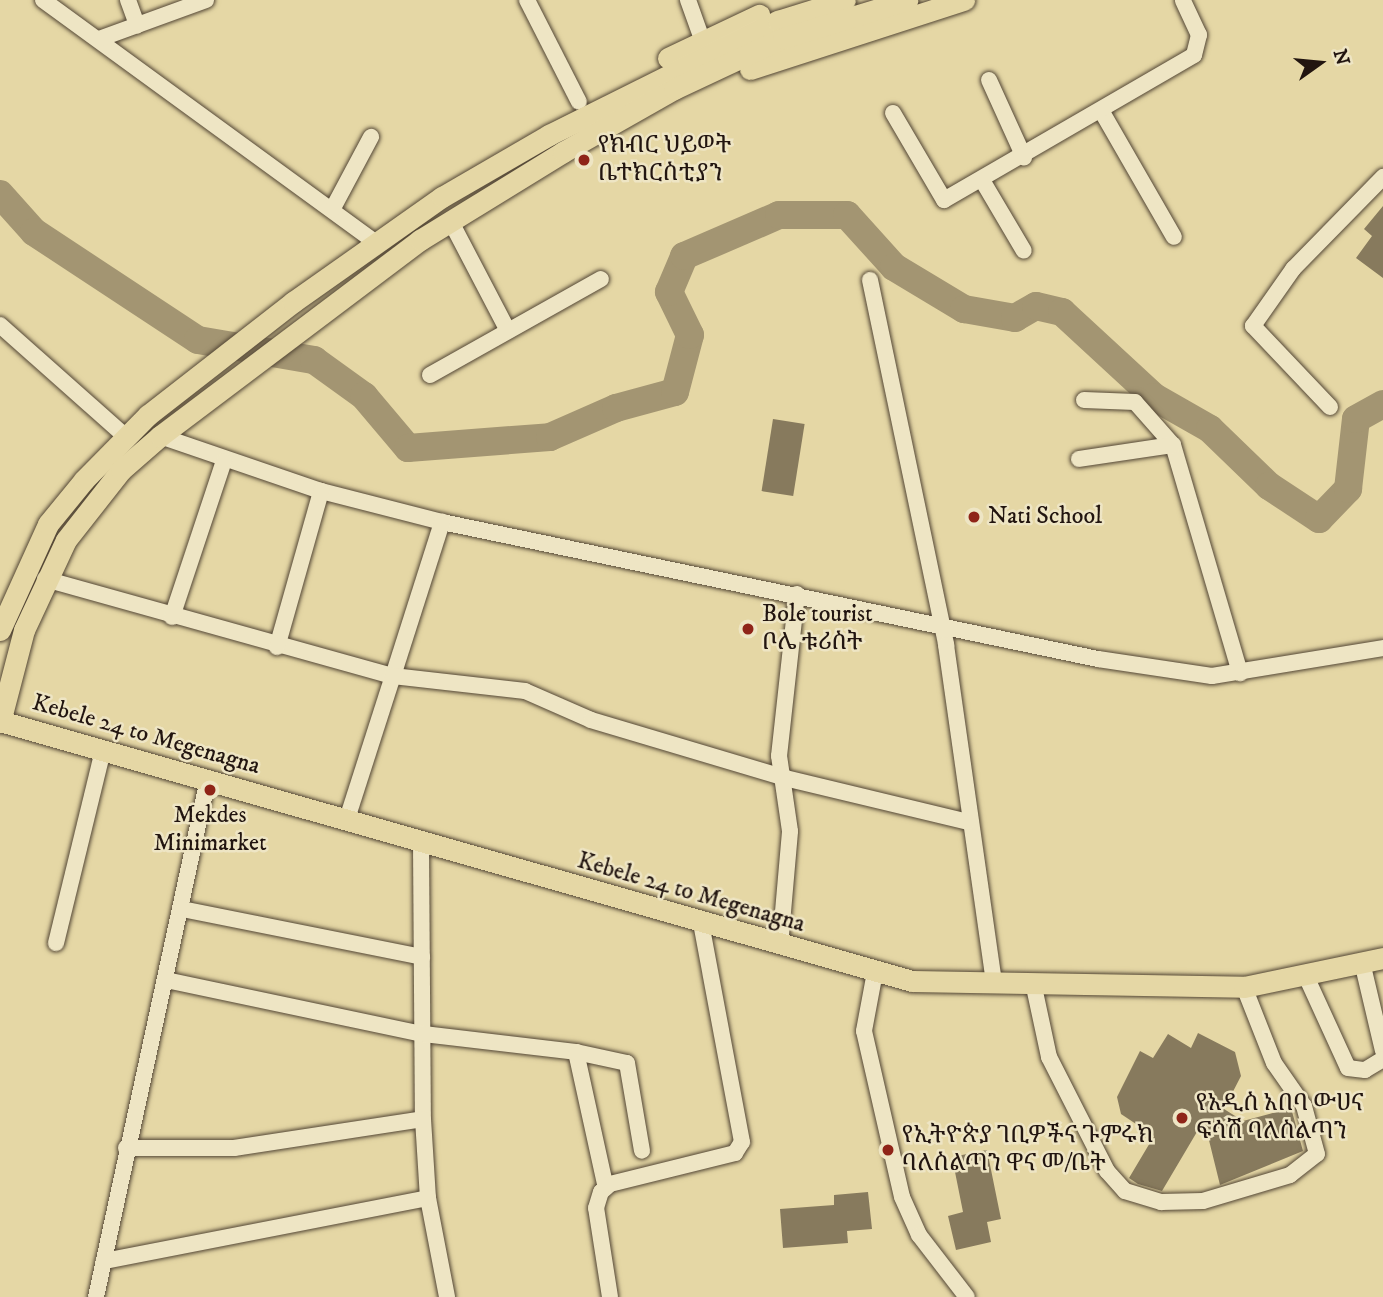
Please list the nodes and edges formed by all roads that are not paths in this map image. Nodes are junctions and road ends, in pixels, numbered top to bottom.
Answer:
1 (43, 0) edge
2 (128, 0) edge
3 (206, 0) edge
4 (688, 0) edge
5 (800, 0) edge
6 (845, 0) edge
7 (907, 0) edge
8 (964, 0) edge
9 (1183, 0) edge
10 (532, 2) edge
11 (137, 25) junction
12 (781, 30) junction
13 (99, 39) junction
14 (702, 39) junction
15 (989, 80) dead end
16 (579, 102) junction
17 (1102, 112) junction
18 (893, 113) dead end
19 (549, 135) junction
20 (371, 137) dead end
21 (563, 152) junction
22 (1024, 157) junction
23 (1383, 177) edge
24 (982, 180) junction
25 (332, 210) junction
26 (450, 219) junction
27 (1174, 237) dead end
28 (375, 242) junction
29 (1024, 251) dead end
30 (601, 279) dead end
31 (870, 280) dead end
32 (266, 322) junction
33 (0, 325) edge
34 (508, 331) junction
35 (283, 343) junction
36 (430, 375) dead end
37 (1084, 400) dead end
38 (1330, 407) dead end
39 (125, 436) junction
40 (160, 436) junction
41 (1173, 445) junction
42 (1079, 459) dead end
43 (224, 461) junction
44 (321, 491) junction
45 (442, 522) junction
46 (45, 579) junction
47 (797, 594) junction
48 (172, 617) junction
49 (939, 623) junction
50 (0, 631) edge
51 (277, 647) junction
52 (1383, 648) edge
53 (1240, 673) junction
54 (393, 676) junction
55 (0, 721) edge
56 (103, 750) junction
57 (785, 778) junction
58 (208, 779) junction
59 (347, 819) junction
60 (968, 822) junction
61 (421, 845) junction
62 (181, 909) junction
63 (701, 923) junction
64 (56, 943) dead end
65 (780, 946) junction
66 (422, 957) junction
67 (1383, 958) edge
68 (1362, 962) junction
69 (874, 972) junction
70 (1305, 974) junction
71 (166, 980) junction
72 (995, 983) junction
73 (1034, 987) junction
74 (1244, 987) junction
75 (423, 1034) junction
76 (1383, 1051) edge
77 (576, 1052) junction
78 (1383, 1059) edge
79 (423, 1119) junction
80 (126, 1148) junction
81 (642, 1151) dead end
82 (606, 1188) junction
83 (428, 1198) junction
84 (104, 1261) junction
85 (96, 1297) edge
86 (447, 1297) edge
87 (610, 1297) edge
88 (967, 1297) edge

1 - 13 street
2 - 11 street
3 - 11 street
4 - 14 street
5 - 14 main road
6 - 12 main road
7 - 12 main road
8 - 21 main road
9 - 17 street
10 - 16 street
11 - 13 street
12 - 19 main road
12 - 21 main road
13 - 25 street
14 - 16 main road
15 - 22 street
16 - 19 main road
17 - 22 street
17 - 27 street
18 - 24 street
19 - 28 main road
20 - 25 street
21 - 26 main road
22 - 24 street
23 - 38 street
24 - 29 street
25 - 28 street
26 - 34 street
26 - 35 main road
28 - 32 main road
30 - 34 street
31 - 49 street
32 - 35 main road
32 - 39 main road
33 - 39 street
34 - 36 street
35 - 40 main road
37 - 41 street
39 - 50 main road
40 - 43 street
40 - 46 main road
41 - 42 street
41 - 53 street
43 - 44 street
43 - 48 street
44 - 45 street
44 - 51 street
45 - 47 street
45 - 54 street
46 - 48 street
46 - 55 main road
47 - 49 street
47 - 57 street
48 - 51 street
49 - 53 street
49 - 60 street
51 - 54 street
52 - 53 street
54 - 57 street
54 - 59 street
55 - 56 main road, Kebele 24 to Megenagna
56 - 58 main road, Kebele 24 to Megenagna
56 - 64 street
57 - 60 street
57 - 65 street
58 - 59 main road, Kebele 24 to Megenagna
58 - 62 street
59 - 61 main road, Kebele 24 to Megenagna
60 - 72 street
61 - 63 main road, Kebele 24 to Megenagna
61 - 66 street
62 - 66 street
62 - 71 street
63 - 65 main road, Kebele 24 to Megenagna
63 - 82 street
65 - 69 main road, Kebele 24 to Megenagna
66 - 75 street
67 - 68 main road, Kebele 24 to Megenagna
68 - 70 main road, Kebele 24 to Megenagna
68 - 76 street
69 - 72 main road, Kebele 24 to Megenagna
69 - 88 street
70 - 74 main road, Kebele 24 to Megenagna
70 - 78 street
71 - 75 street
71 - 80 street
72 - 73 main road, Kebele 24 to Megenagna
73 - 74 main road, Kebele 24 to Megenagna
73 - 74 street
75 - 77 street
75 - 79 street
77 - 81 street
77 - 82 street
79 - 80 street
79 - 83 street
80 - 84 street
82 - 87 street
83 - 84 street
83 - 86 street
84 - 85 street

